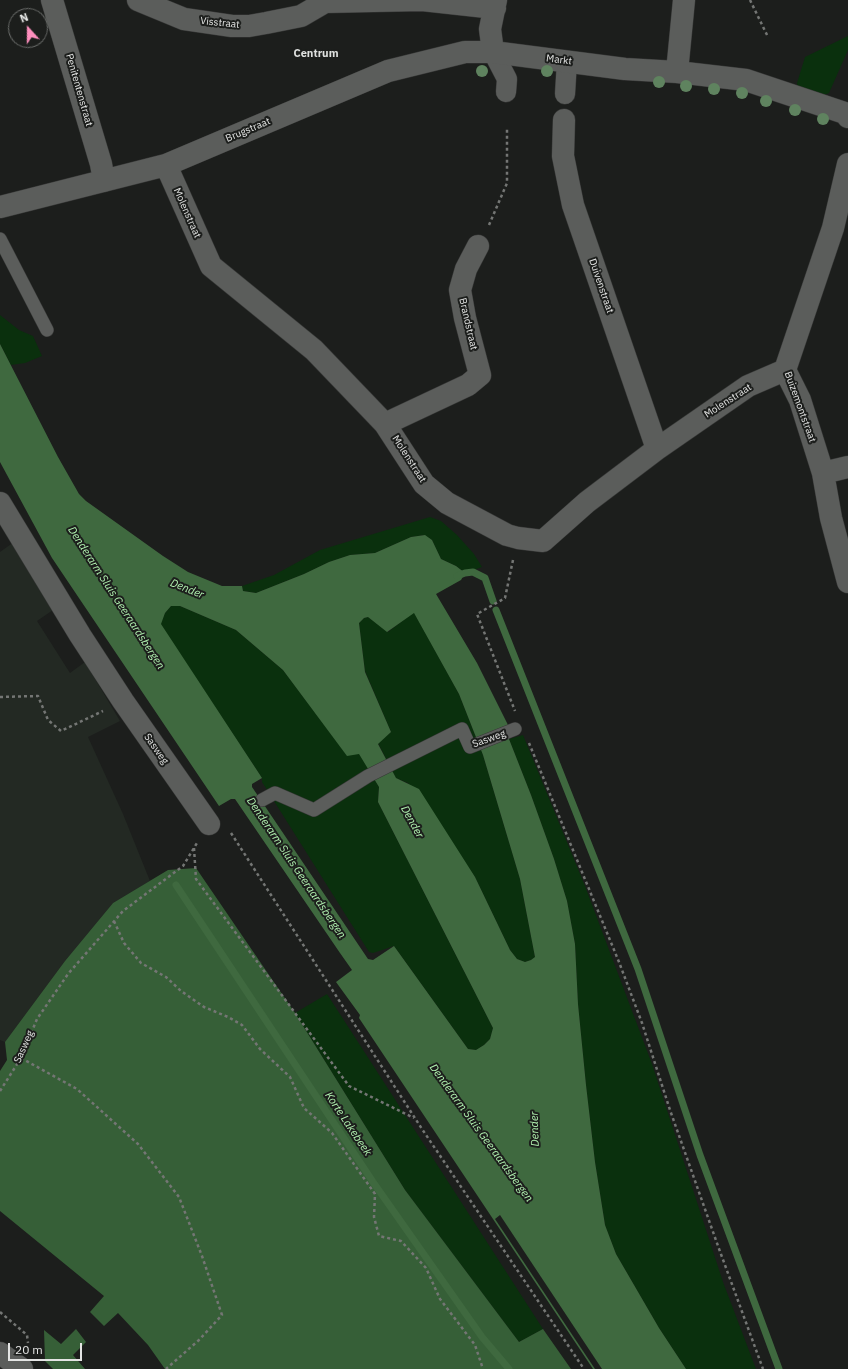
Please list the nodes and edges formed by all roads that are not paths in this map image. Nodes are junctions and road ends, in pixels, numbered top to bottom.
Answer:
1 (138, 0) edge
2 (684, 0) edge
3 (55, 1) edge
4 (323, 1) edge
5 (495, 4) edge
6 (493, 52) junction
7 (567, 61) junction
8 (677, 72) junction
9 (506, 92) dead end
10 (565, 94) dead end
11 (848, 117) edge
12 (564, 120) dead end
13 (848, 164) edge
14 (166, 165) junction
15 (104, 181) junction
16 (0, 207) edge
17 (0, 239) edge
18 (478, 246) road end
19 (47, 330) dead end
20 (785, 370) junction
21 (385, 424) junction
22 (656, 449) junction
23 (848, 467) edge
24 (823, 473) junction
25 (0, 503) edge
26 (848, 582) edge
27 (515, 729) dead end
28 (262, 800) dead end
29 (209, 824) road end
30 (0, 1353) edge
31 (22, 1369) edge

1 - 4 street, Visstraat
2 - 8 street
3 - 15 street, Penitentenstraat
4 - 5 street, Visstraat
5 - 6 street
6 - 7 street, Markt
6 - 9 street
6 - 14 street, Brugstraat
7 - 8 street, Markt
7 - 10 street
8 - 11 street, Markt
12 - 22 street, Duivenstraat
13 - 20 street, Buizemontstraat
14 - 15 street, Brugstraat
14 - 21 street, Molenstraat
15 - 16 street, Brugstraat
17 - 19 lane
18 - 21 street, Brandstraat
20 - 22 street, Molenstraat
20 - 24 street, Buizemontstraat
21 - 22 street, Molenstraat
23 - 24 street
24 - 26 street, Buizemontstraat
25 - 29 street, Sasweg
27 - 28 lane, Sasweg
30 - 31 street

